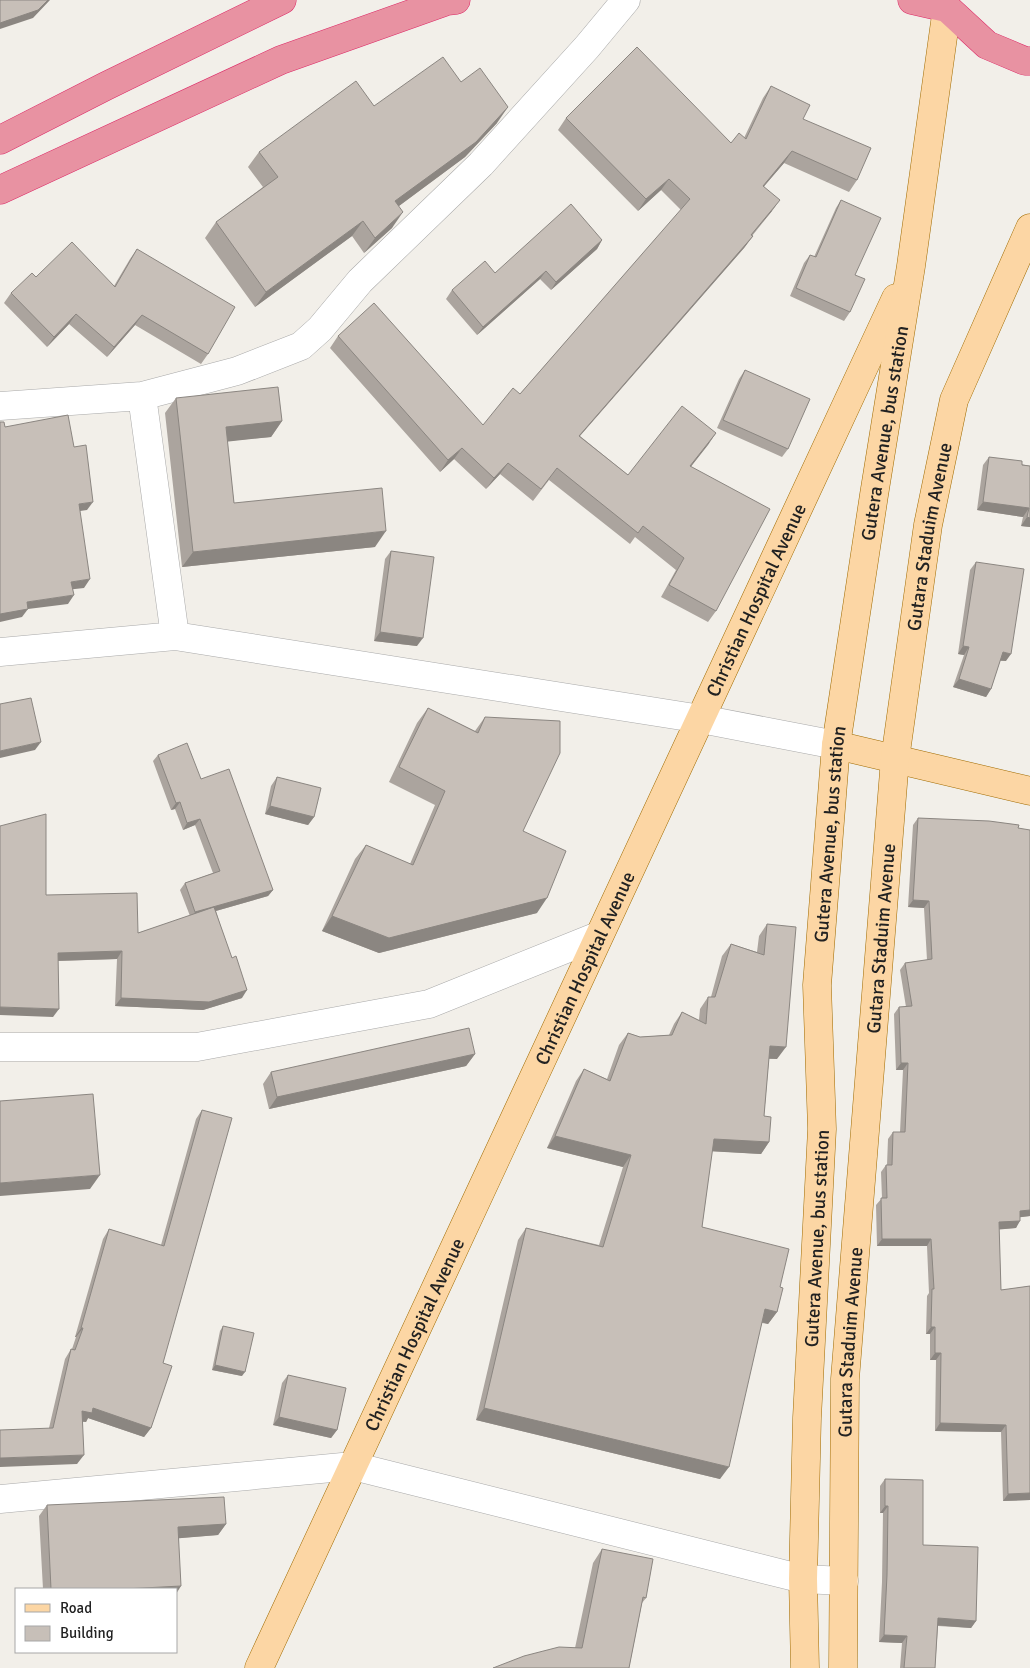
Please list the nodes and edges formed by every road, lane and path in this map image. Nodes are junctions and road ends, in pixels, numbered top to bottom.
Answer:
1 (282, 0) edge
2 (456, 0) edge
3 (626, 0) edge
4 (912, 0) edge
5 (946, 4) edge
6 (1030, 61) edge
7 (0, 140) edge
8 (0, 190) edge
9 (1030, 228) edge
10 (911, 266) junction
11 (142, 396) junction
12 (0, 406) edge
13 (176, 636) junction
14 (0, 652) edge
15 (701, 720) junction
16 (836, 745) junction
17 (895, 759) junction
18 (1030, 791) edge
19 (598, 936) junction
20 (0, 1048) edge
21 (353, 1466) junction
22 (0, 1499) edge
23 (803, 1579) junction
24 (844, 1581) junction
25 (259, 1668) edge
26 (805, 1668) edge
27 (843, 1668) edge

1 - 7 highway
2 - 8 highway
3 - 11 street
4 - 5 highway
5 - 6 highway
5 - 10 main road, Gutera Avenue, bus station
9 - 17 main road, Gutara Staduim Avenue
10 - 15 main road, Christian Hospital Avenue
10 - 16 main road, Gutera Avenue, bus station
11 - 12 street
11 - 13 street
13 - 14 street
13 - 15 street
15 - 16 street
15 - 19 main road, Christian Hospital Avenue
16 - 17 main road
16 - 23 main road, Gutera Avenue, bus station
17 - 18 main road
17 - 24 main road, Gutara Staduim Avenue
19 - 20 street
19 - 21 main road, Christian Hospital Avenue
21 - 22 street
21 - 23 street
21 - 25 main road, Christian Hospital Avenue
23 - 24 street
23 - 26 main road, Gutera Avenue, bus station
24 - 27 main road, Gutara Staduim Avenue

